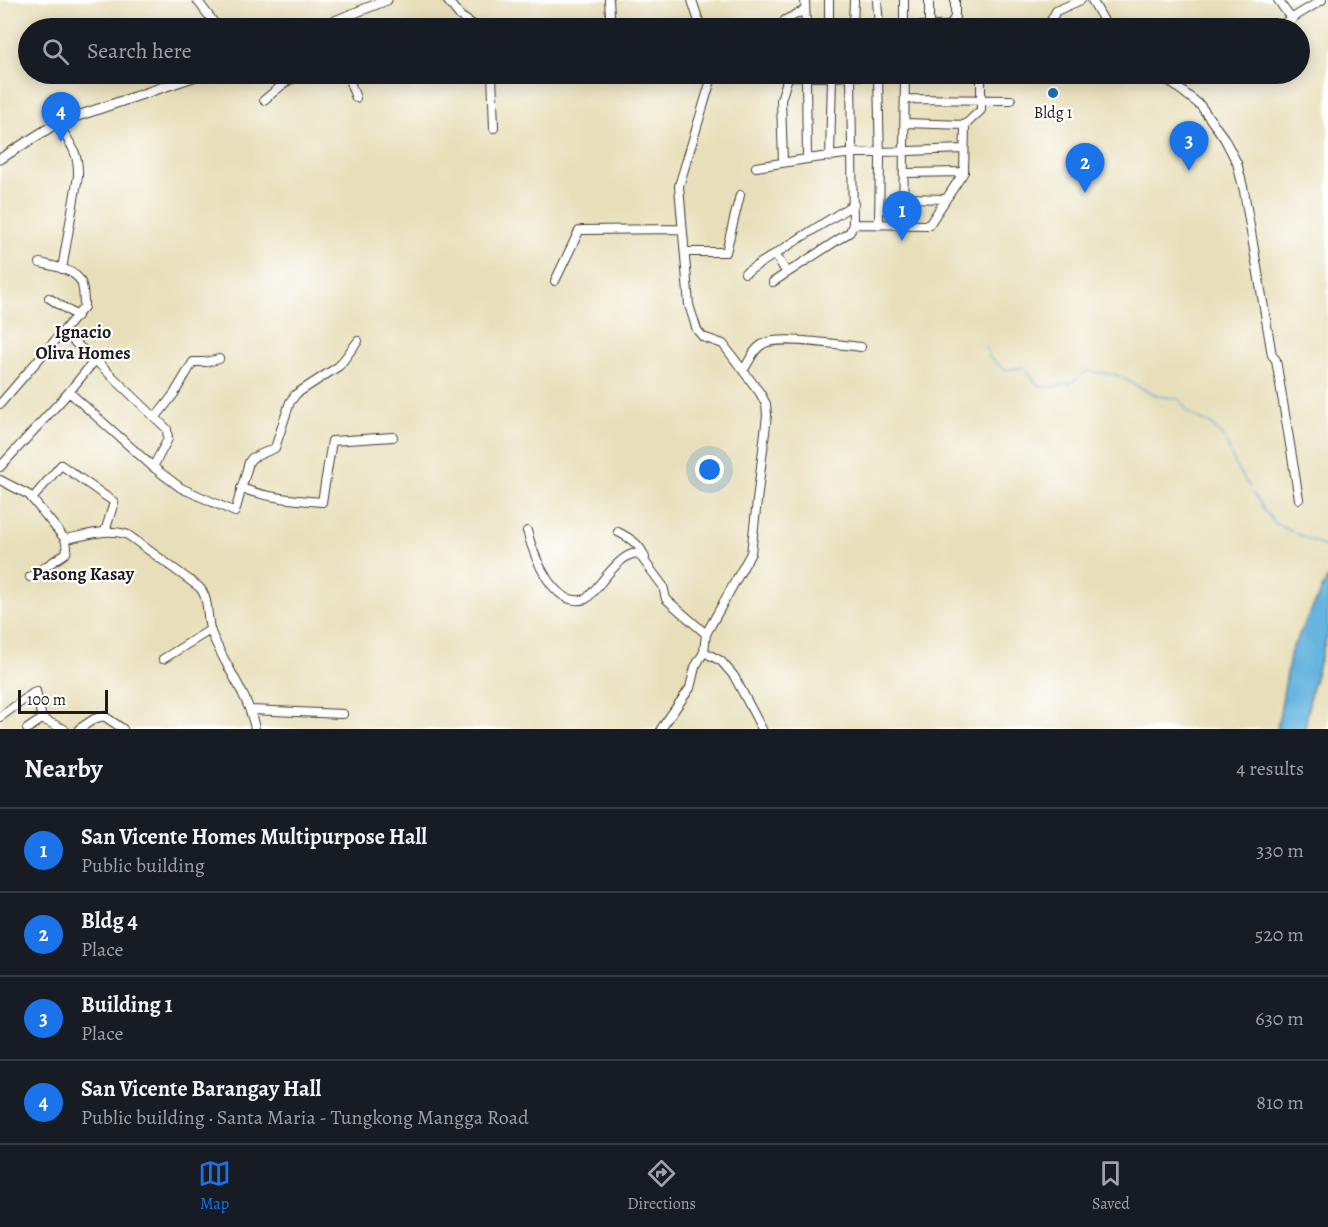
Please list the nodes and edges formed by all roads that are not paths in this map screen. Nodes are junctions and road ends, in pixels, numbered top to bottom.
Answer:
1 (197, 0) edge
2 (387, 0) edge
3 (447, 0) edge
4 (609, 0) edge
5 (692, 0) edge
6 (805, 0) edge
7 (829, 0) edge
8 (854, 0) edge
9 (877, 0) edge
10 (904, 0) edge
11 (929, 0) edge
12 (955, 0) edge
13 (1081, 0) edge
14 (1092, 0) edge
15 (1278, 0) edge
16 (1322, 0) edge
17 (805, 10) junction
18 (210, 18) edge
19 (347, 18) edge
20 (463, 18) edge
21 (610, 18) edge
22 (697, 18) edge
23 (789, 18) edge
24 (805, 18) edge
25 (829, 18) edge
26 (853, 18) edge
27 (878, 18) edge
28 (904, 18) edge
29 (929, 18) edge
30 (954, 18) edge
31 (1052, 18) edge
32 (1102, 18) edge
33 (1291, 18) edge
34 (1295, 18) edge
35 (172, 84) edge
36 (284, 84) edge
37 (351, 84) edge
38 (492, 84) edge
39 (710, 84) edge
40 (785, 84) edge
41 (806, 84) edge
42 (832, 84) edge
43 (852, 84) edge
44 (878, 84) edge
45 (905, 84) edge
46 (981, 84) edge
47 (1173, 84) edge
48 (356, 98) dead end
49 (905, 99) junction
50 (264, 100) dead end
51 (981, 100) junction
52 (1011, 100) dead end
53 (57, 123) junction
54 (905, 123) junction
55 (965, 125) junction
56 (494, 128) dead end
57 (964, 149) junction
58 (904, 150) junction
59 (879, 152) junction
60 (853, 153) junction
61 (830, 157) junction
62 (0, 159) edge
63 (807, 159) junction
64 (783, 162) junction
65 (756, 167) dead end
66 (964, 172) junction
67 (905, 173) junction
68 (740, 195) dead end
69 (904, 198) junction
70 (946, 199) junction
71 (854, 204) junction
72 (853, 224) junction
73 (903, 224) junction
74 (879, 225) junction
75 (681, 229) junction
76 (686, 252) junction
77 (775, 254) junction
78 (40, 263) dead end
79 (62, 269) junction
80 (746, 273) dead end
81 (787, 273) junction
82 (555, 281) dead end
83 (773, 282) dead end
84 (49, 298) dead end
85 (77, 316) junction
86 (63, 333) junction
87 (358, 341) dead end
88 (861, 347) dead end
89 (219, 359) dead end
90 (95, 360) junction
91 (742, 370) junction
92 (69, 392) junction
93 (0, 404) edge
94 (156, 417) junction
95 (393, 437) dead end
96 (0, 467) edge
97 (153, 467) junction
98 (0, 480) edge
99 (241, 488) junction
100 (32, 499) junction
101 (1299, 499) dead end
102 (527, 531) dead end
103 (105, 532) junction
104 (618, 532) dead end
105 (65, 539) junction
106 (645, 562) junction
107 (30, 577) dead end
108 (210, 630) junction
109 (706, 634) junction
110 (704, 652) junction
111 (163, 659) dead end
112 (251, 710) junction
113 (343, 714) dead end
114 (0, 717) edge
115 (42, 719) junction
116 (27, 729) edge
117 (64, 729) edge
118 (79, 729) edge
119 (123, 729) edge
120 (255, 729) edge
121 (661, 729) edge
122 (762, 729) edge

1 - 18 street
2 - 19 main road
3 - 20 street
4 - 21 street
5 - 22 street
6 - 17 street
7 - 25 street
8 - 26 street
9 - 27 street
10 - 28 street
11 - 29 street
12 - 30 street
13 - 31 street
14 - 32 street
15 - 33 street
16 - 34 street
17 - 23 street
17 - 24 street
35 - 53 main road
36 - 50 street
37 - 48 street
38 - 56 street
39 - 75 street
40 - 64 street
41 - 63 street
42 - 61 street
43 - 60 street
44 - 59 street
45 - 49 street
46 - 51 street
47 - 101 street
49 - 51 street
49 - 54 street
51 - 52 street
51 - 55 street
53 - 62 main road
53 - 79 street
54 - 55 street
54 - 58 street
55 - 57 street
57 - 58 street
57 - 66 street
58 - 59 street
58 - 67 street
59 - 60 street
59 - 74 street
60 - 61 street
60 - 71 street
61 - 63 street
63 - 64 street
64 - 65 street
66 - 67 street
66 - 70 street
67 - 69 street
68 - 76 street
69 - 70 street
69 - 73 street
70 - 73 street
71 - 72 street
71 - 77 street
72 - 74 street
72 - 81 street
73 - 74 street
75 - 76 street
75 - 82 street
76 - 91 street
77 - 80 street
77 - 81 street
78 - 79 street
79 - 85 street
81 - 83 street
84 - 85 street
85 - 86 street
86 - 90 street
86 - 93 street
87 - 99 street
88 - 91 street
89 - 94 street
90 - 92 street
90 - 94 street
91 - 109 street
92 - 96 street
92 - 97 street
94 - 97 street
95 - 99 street
97 - 99 street
98 - 100 street
100 - 103 street
100 - 105 street
102 - 106 street
103 - 105 street
103 - 108 street
104 - 106 street
105 - 107 street
106 - 109 street
108 - 111 street
108 - 112 street
109 - 110 street
110 - 121 street
110 - 122 street
112 - 113 street
112 - 120 street
114 - 115 street
115 - 116 street
115 - 117 street
118 - 119 street

